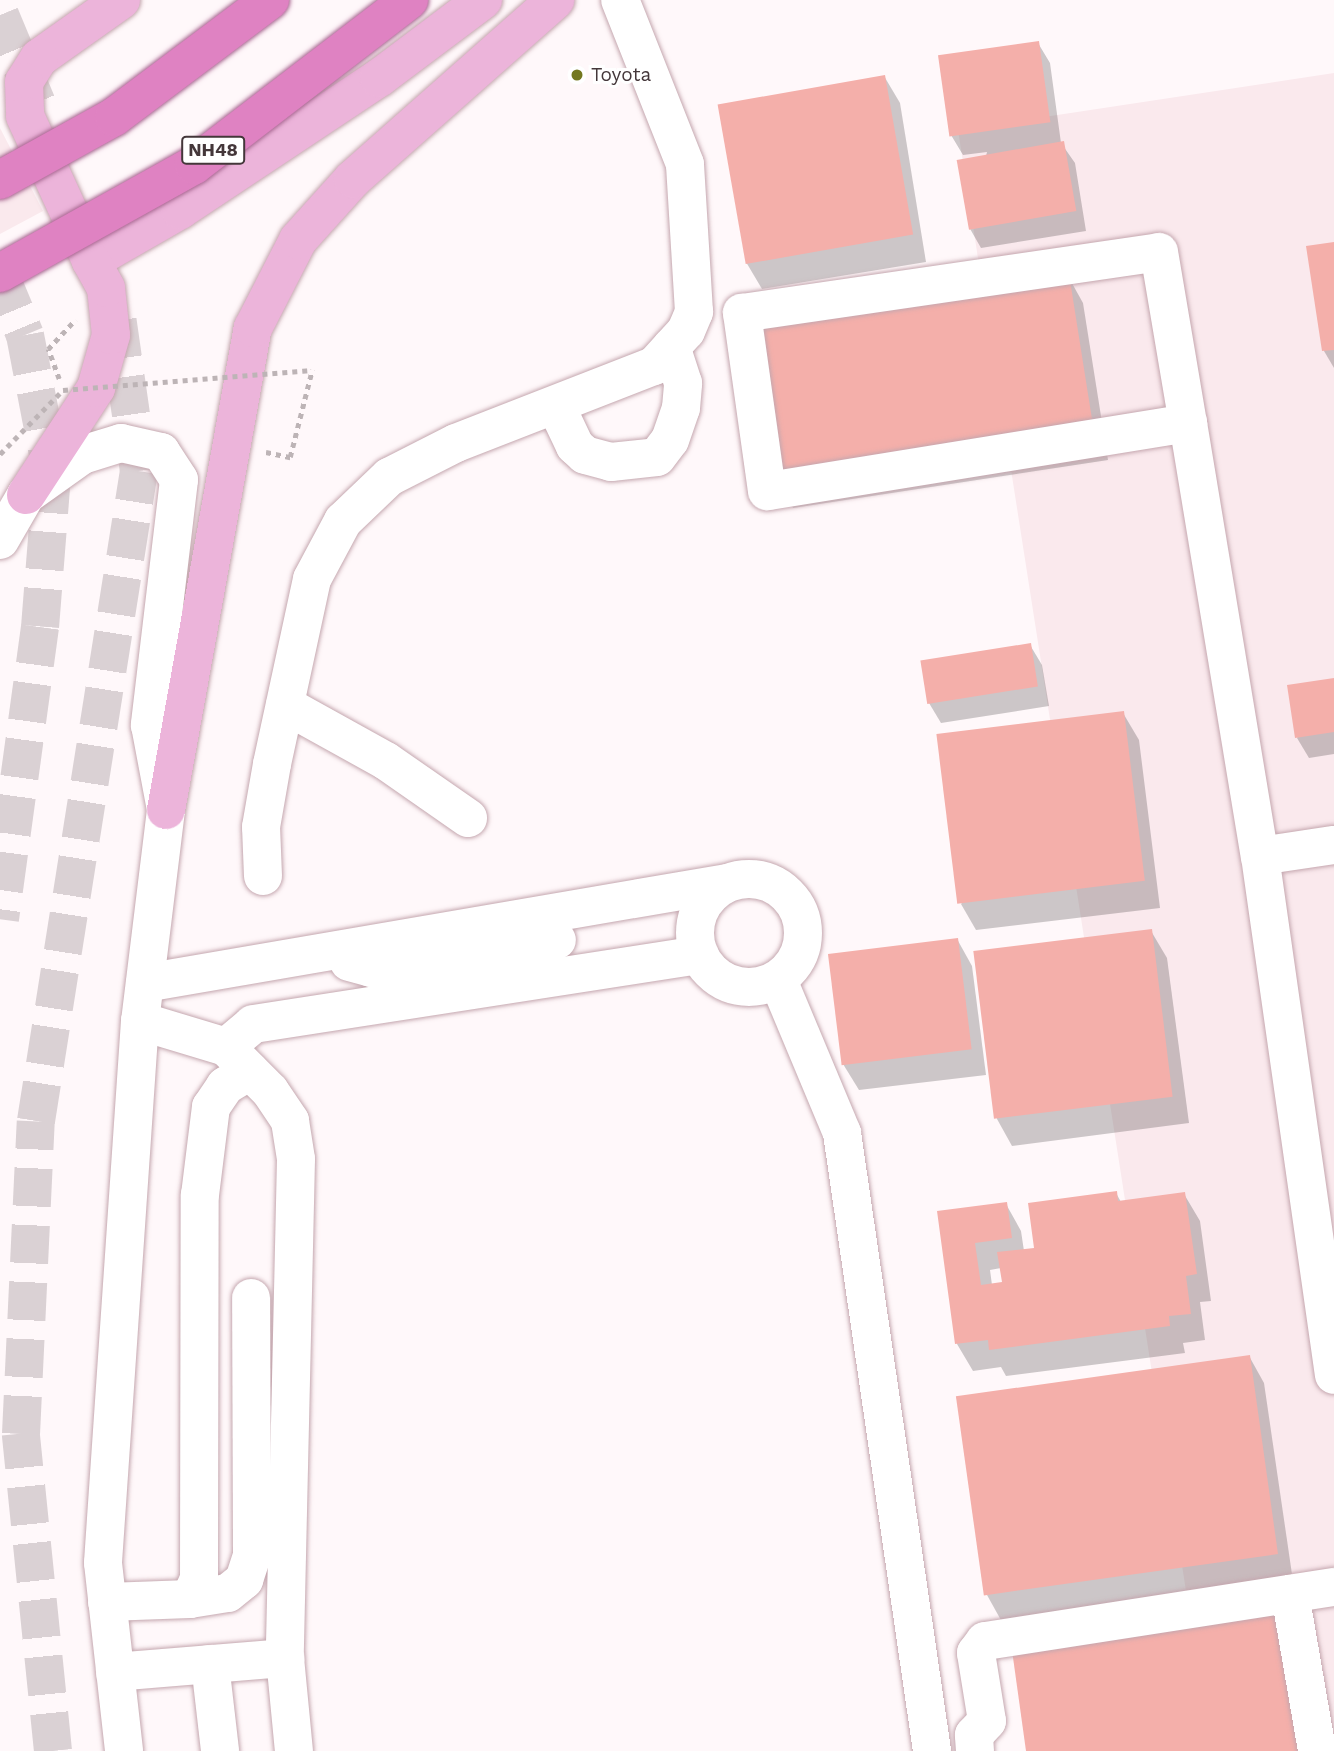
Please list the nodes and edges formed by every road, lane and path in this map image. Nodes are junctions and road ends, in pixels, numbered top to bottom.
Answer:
1 (121, 0) edge
2 (270, 0) edge
3 (409, 0) edge
4 (482, 0) edge
5 (555, 0) edge
6 (620, 0) edge
7 (0, 180) edge
8 (91, 261) junction
9 (0, 273) edge
10 (671, 347) junction
11 (48, 349) dead end
12 (63, 390) junction
13 (556, 406) junction
14 (1188, 424) junction
15 (0, 454) edge
16 (290, 457) dead end
17 (26, 495) junction
18 (0, 540) edge
19 (285, 705) junction
20 (166, 810) junction
21 (468, 818) dead end
22 (1334, 845) edge
23 (1260, 856) junction
24 (263, 876) dead end
25 (727, 883) junction
26 (556, 940) dead end
27 (313, 954) junction
28 (700, 955) junction
29 (778, 980) junction
30 (145, 982) junction
31 (140, 1021) junction
32 (238, 1059) junction
33 (199, 1250) junction
34 (251, 1298) dead end
35 (1334, 1375) edge
36 (228, 1505) dead end
37 (1334, 1587) edge
38 (1290, 1594) junction
39 (190, 1599) junction
40 (107, 1602) junction
41 (285, 1658) junction
42 (210, 1664) junction
43 (115, 1671) junction
44 (124, 1751) edge
45 (220, 1751) edge
46 (294, 1751) edge
47 (932, 1751) edge
48 (975, 1751) edge
49 (1317, 1751) edge

1 - 8 main road
2 - 7 highway, bridge
3 - 9 highway, NH48, bridge
4 - 8 main road
5 - 20 main road
6 - 10 street
8 - 17 main road
10 - 13 street
10 - 13 street
11 - 12 path
12 - 15 path, bridge
12 - 16 path, bridge
13 - 19 street
14 - 14 street
14 - 23 street
17 - 18 street
17 - 20 street
19 - 21 street
19 - 24 street
20 - 30 street
22 - 23 street
23 - 35 street
25 - 27 street
25 - 28 street
25 - 29 street
26 - 27 street
27 - 30 street
28 - 29 street
28 - 32 street
29 - 47 street
30 - 31 street
31 - 32 street
31 - 40 street
32 - 33 street
32 - 41 street
33 - 36 street
33 - 39 street
34 - 39 street
37 - 38 street
38 - 48 street
38 - 49 street
39 - 40 street
40 - 43 street
41 - 42 street
41 - 46 street
42 - 43 street
42 - 45 street
43 - 44 street

